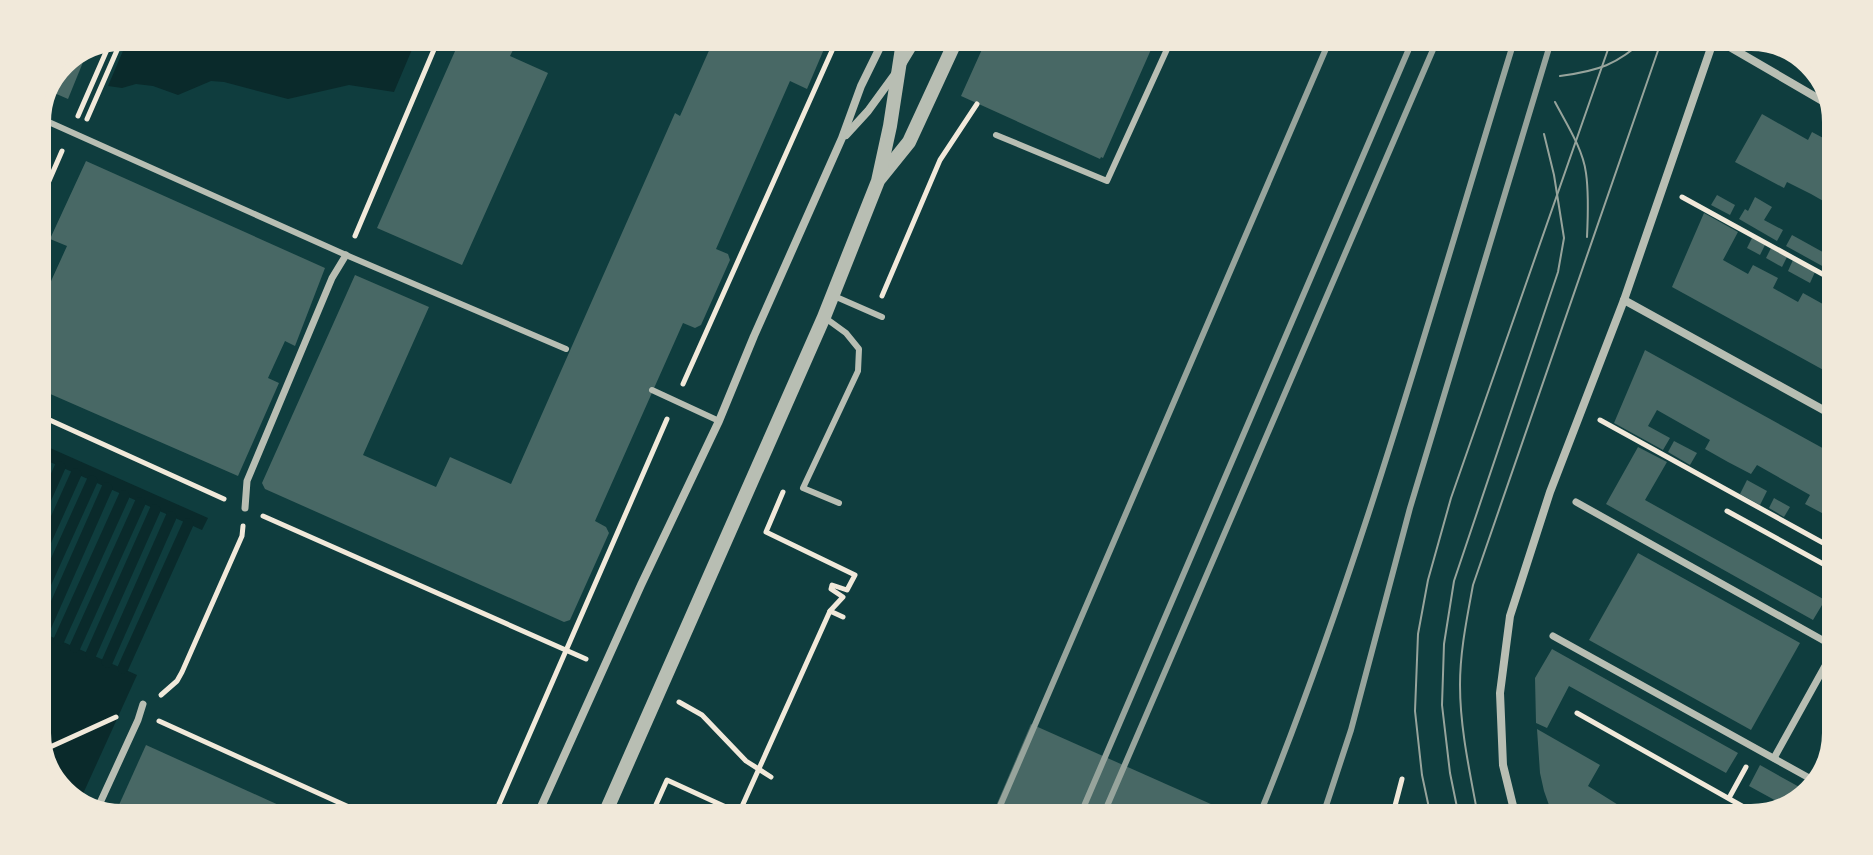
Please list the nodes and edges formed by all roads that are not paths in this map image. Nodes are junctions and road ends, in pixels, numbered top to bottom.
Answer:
1 (881, 46) edge
2 (902, 46) edge
3 (913, 46) edge
4 (953, 46) edge
5 (1168, 46) edge
6 (1713, 46) edge
7 (1727, 46) edge
8 (899, 69) junction
9 (1824, 102) edge
10 (46, 121) edge
11 (996, 135) dead end
12 (842, 138) junction
13 (878, 181) junction
14 (346, 255) junction
15 (832, 296) junction
16 (1624, 300) junction
17 (824, 317) junction
18 (882, 317) dead end
19 (566, 349) dead end
20 (652, 390) dead end
21 (1827, 412) edge
22 (719, 421) junction
23 (1576, 502) dead end
24 (839, 503) dead end
25 (245, 508) road end
26 (1553, 636) dead end
27 (1827, 643) edge
28 (1827, 662) edge
29 (143, 704) road end
30 (1774, 758) junction
31 (1811, 779) edge
32 (99, 805) edge
33 (540, 809) edge
34 (607, 809) edge
35 (1514, 809) edge

1 - 12 street
2 - 8 street
3 - 8 street
4 - 13 street
5 - 11 lane
6 - 16 street
7 - 9 street
8 - 12 street
8 - 13 street
10 - 14 lane
12 - 22 street
13 - 15 street
14 - 19 lane
14 - 25 street
15 - 17 street
15 - 18 lane
16 - 21 street
16 - 35 street
17 - 24 lane
17 - 34 street
20 - 22 lane
22 - 33 street
23 - 27 street
26 - 30 street
28 - 30 street
29 - 32 street
30 - 31 street

